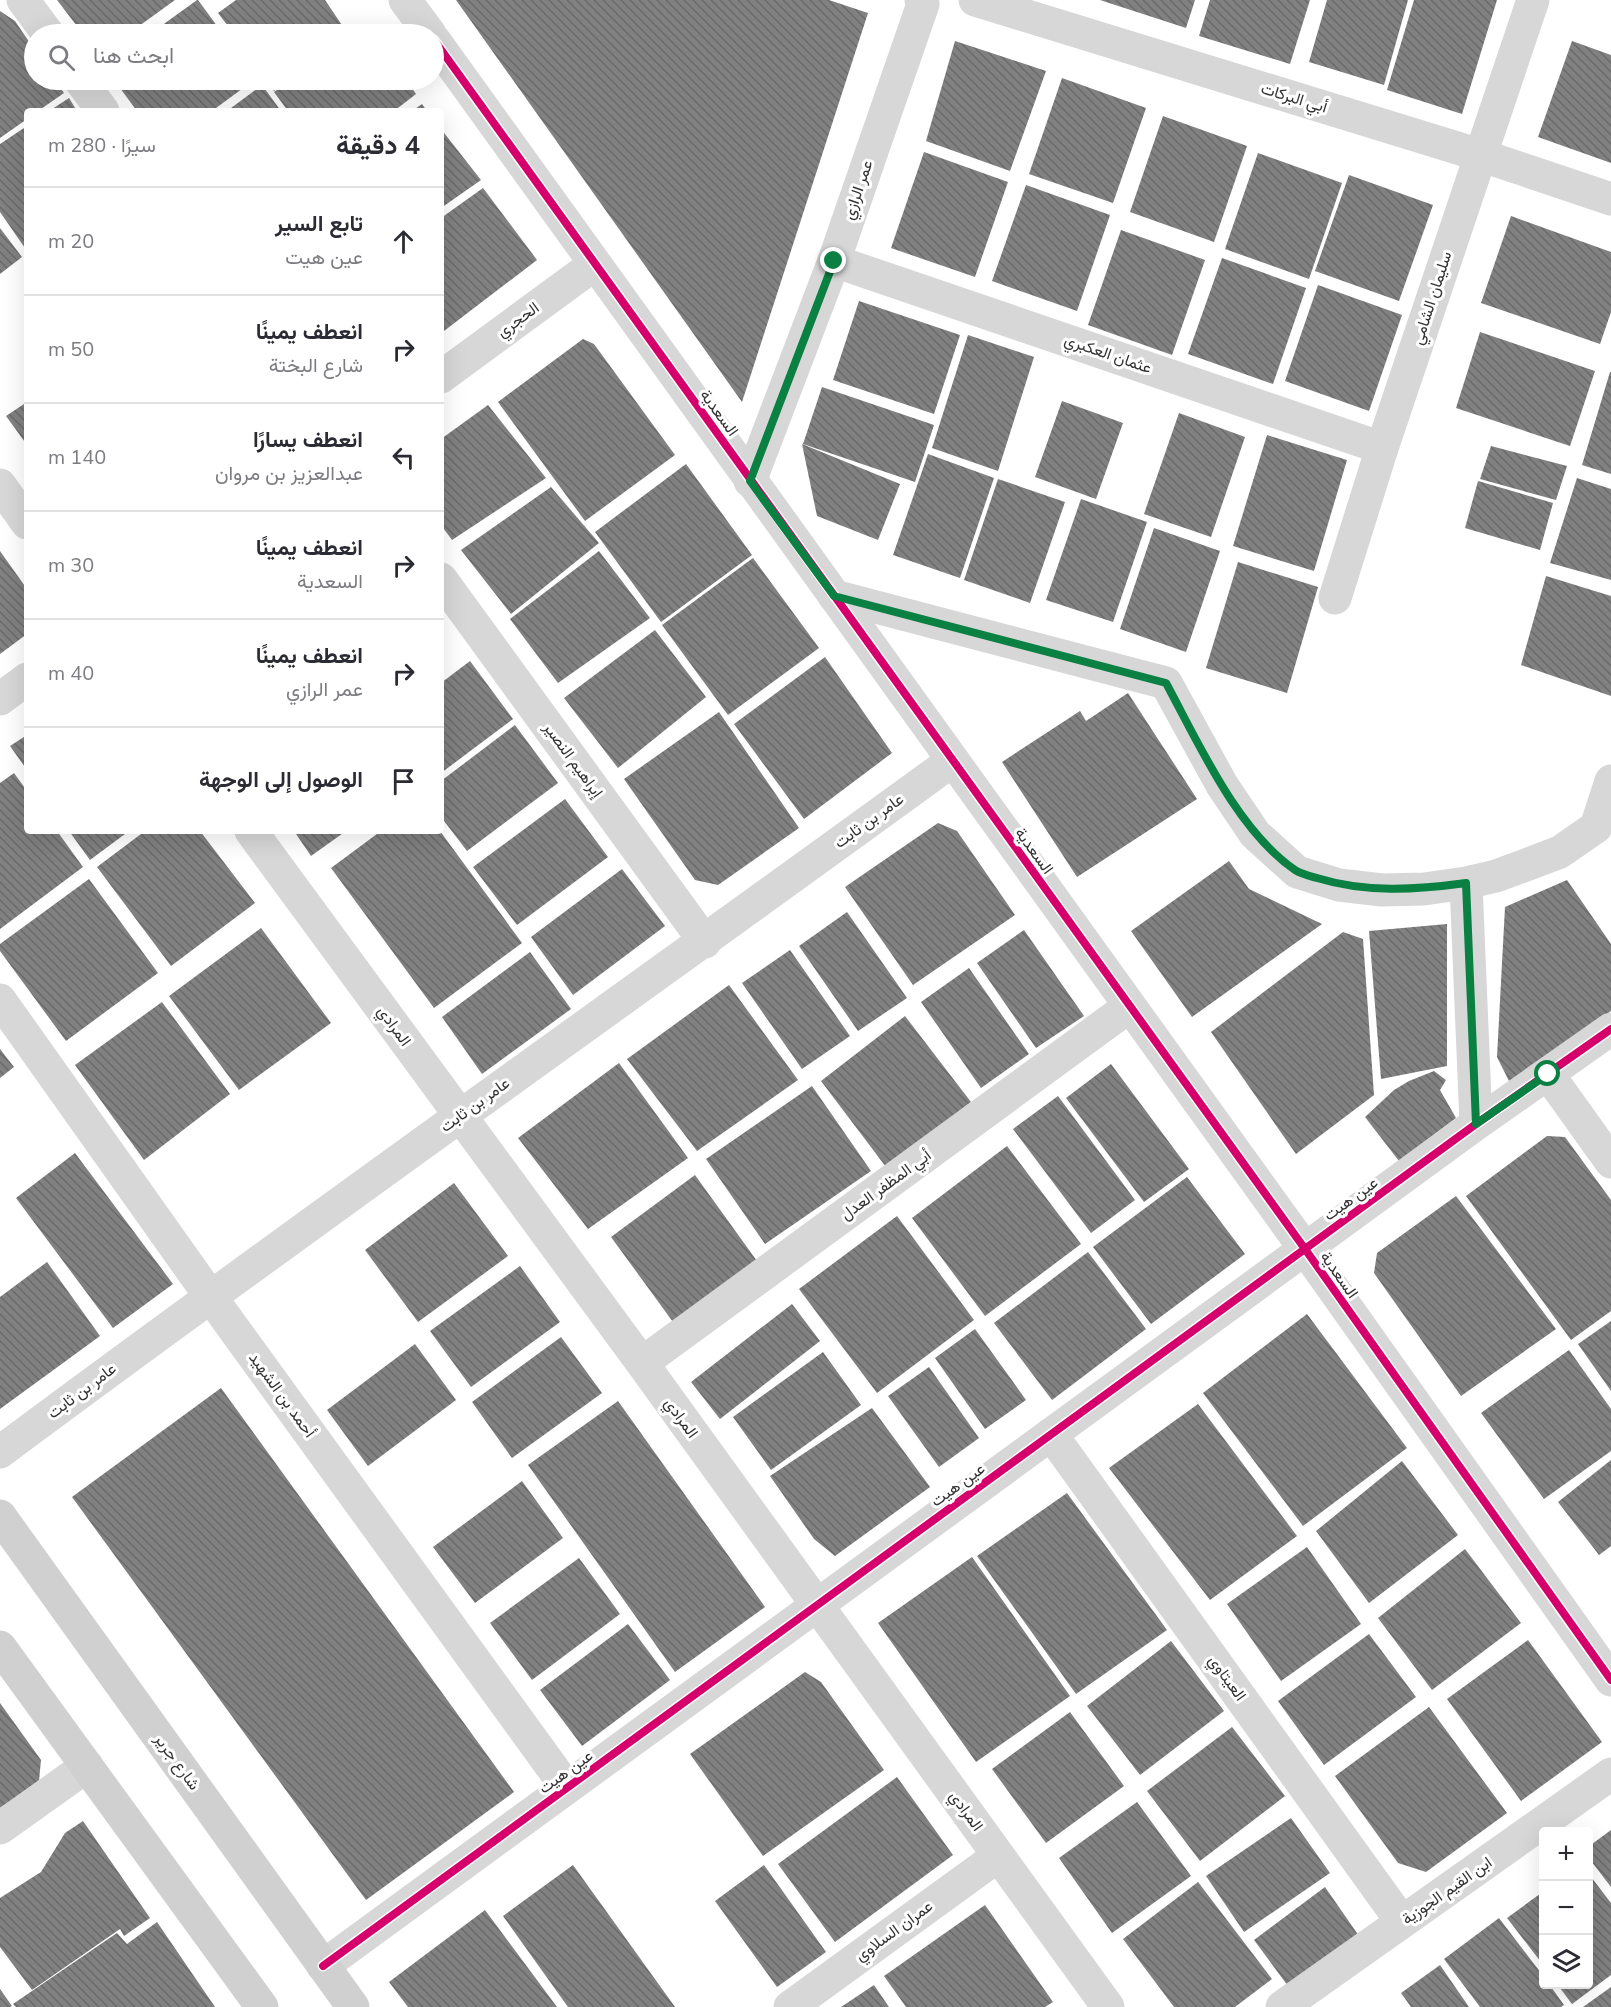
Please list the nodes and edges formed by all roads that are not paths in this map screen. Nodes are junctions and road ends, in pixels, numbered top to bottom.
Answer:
1 (23, 0) edge
2 (405, 0) edge
3 (921, 0) edge
4 (975, 0) edge
5 (1533, 0) edge
6 (41, 24) edge
7 (423, 24) edge
8 (444, 54) edge
9 (87, 90) edge
10 (101, 108) edge
11 (1480, 155) junction
12 (1611, 199) edge
13 (834, 261) junction
14 (595, 264) junction
15 (444, 375) edge
16 (1382, 448) junction
17 (750, 481) junction
18 (0, 485) edge
19 (24, 519) edge
20 (444, 583) edge
21 (834, 596) junction
22 (1335, 598) dead end
23 (24, 681) edge
24 (0, 699) edge
25 (952, 761) junction
26 (1611, 781) edge
27 (1603, 830) edge
28 (253, 834) edge
29 (1466, 883) junction
30 (705, 942) junction
31 (0, 1000) edge
32 (1130, 1006) junction
33 (1611, 1029) edge
34 (1548, 1074) junction
35 (460, 1116) junction
36 (1476, 1124) junction
37 (1611, 1162) edge
38 (1305, 1249) junction
39 (210, 1296) junction
40 (642, 1363) junction
41 (1051, 1434) junction
42 (0, 1452) edge
43 (0, 1516) edge
44 (818, 1605) junction
45 (0, 1647) edge
46 (1611, 1680) edge
47 (87, 1766) junction
48 (1611, 1774) edge
49 (567, 1788) junction
50 (0, 1828) edge
51 (998, 1856) junction
52 (1402, 1922) junction
53 (323, 1966) junction
54 (262, 2007) edge
55 (353, 2007) edge
56 (790, 2007) edge
57 (1108, 2007) edge
58 (1282, 2007) edge

1 - 6 street
2 - 7 street
3 - 13 street, عمر الرازي
4 - 11 street, أبي البركات
5 - 11 street, سليمان الشامي
8 - 14 street, السعدية
9 - 10 street
11 - 12 street, أبي البركات
11 - 16 street, سليمان الشامي
13 - 16 street, عثمان العكبري
13 - 17 street, عمر الرازي
14 - 15 street, الحجري
14 - 17 street, السعدية
16 - 22 street, سليمان الشامي
17 - 21 street, السعدية
18 - 19 street
20 - 30 street, إبراهيم النصير
21 - 25 street, السعدية
21 - 29 street
23 - 24 street
25 - 30 street, عامر بن ثابت
25 - 32 street, السعدية
26 - 27 street
27 - 29 street
28 - 35 street, المرادي
29 - 36 street
30 - 35 street, عامر بن ثابت
31 - 39 street, أحمد بن الشهيد
32 - 38 street, السعدية
32 - 40 street, أبي المظفر العدل
33 - 34 street, عين هيت
34 - 36 street, عين هيت
34 - 37 street
35 - 39 street, عامر بن ثابت
35 - 40 street, المرادي
36 - 38 street, عين هيت
38 - 41 street, عين هيت
38 - 46 street, السعدية
39 - 42 street, عامر بن ثابت
39 - 49 street, أحمد بن الشهيد
40 - 44 street, المرادي
41 - 44 street, عين هيت
41 - 52 street, العيتاوي
43 - 53 main road, شارع جرير
44 - 49 street, عين هيت
44 - 51 street, المرادي
45 - 47 main road
47 - 50 street
47 - 54 main road
48 - 52 street, ابن القيم الجوزية
49 - 53 street, عين هيت
51 - 56 street, عمران السلاوي
51 - 57 street, المرادي
52 - 58 street, ابن القيم الجوزية
53 - 55 main road, شارع جرير

